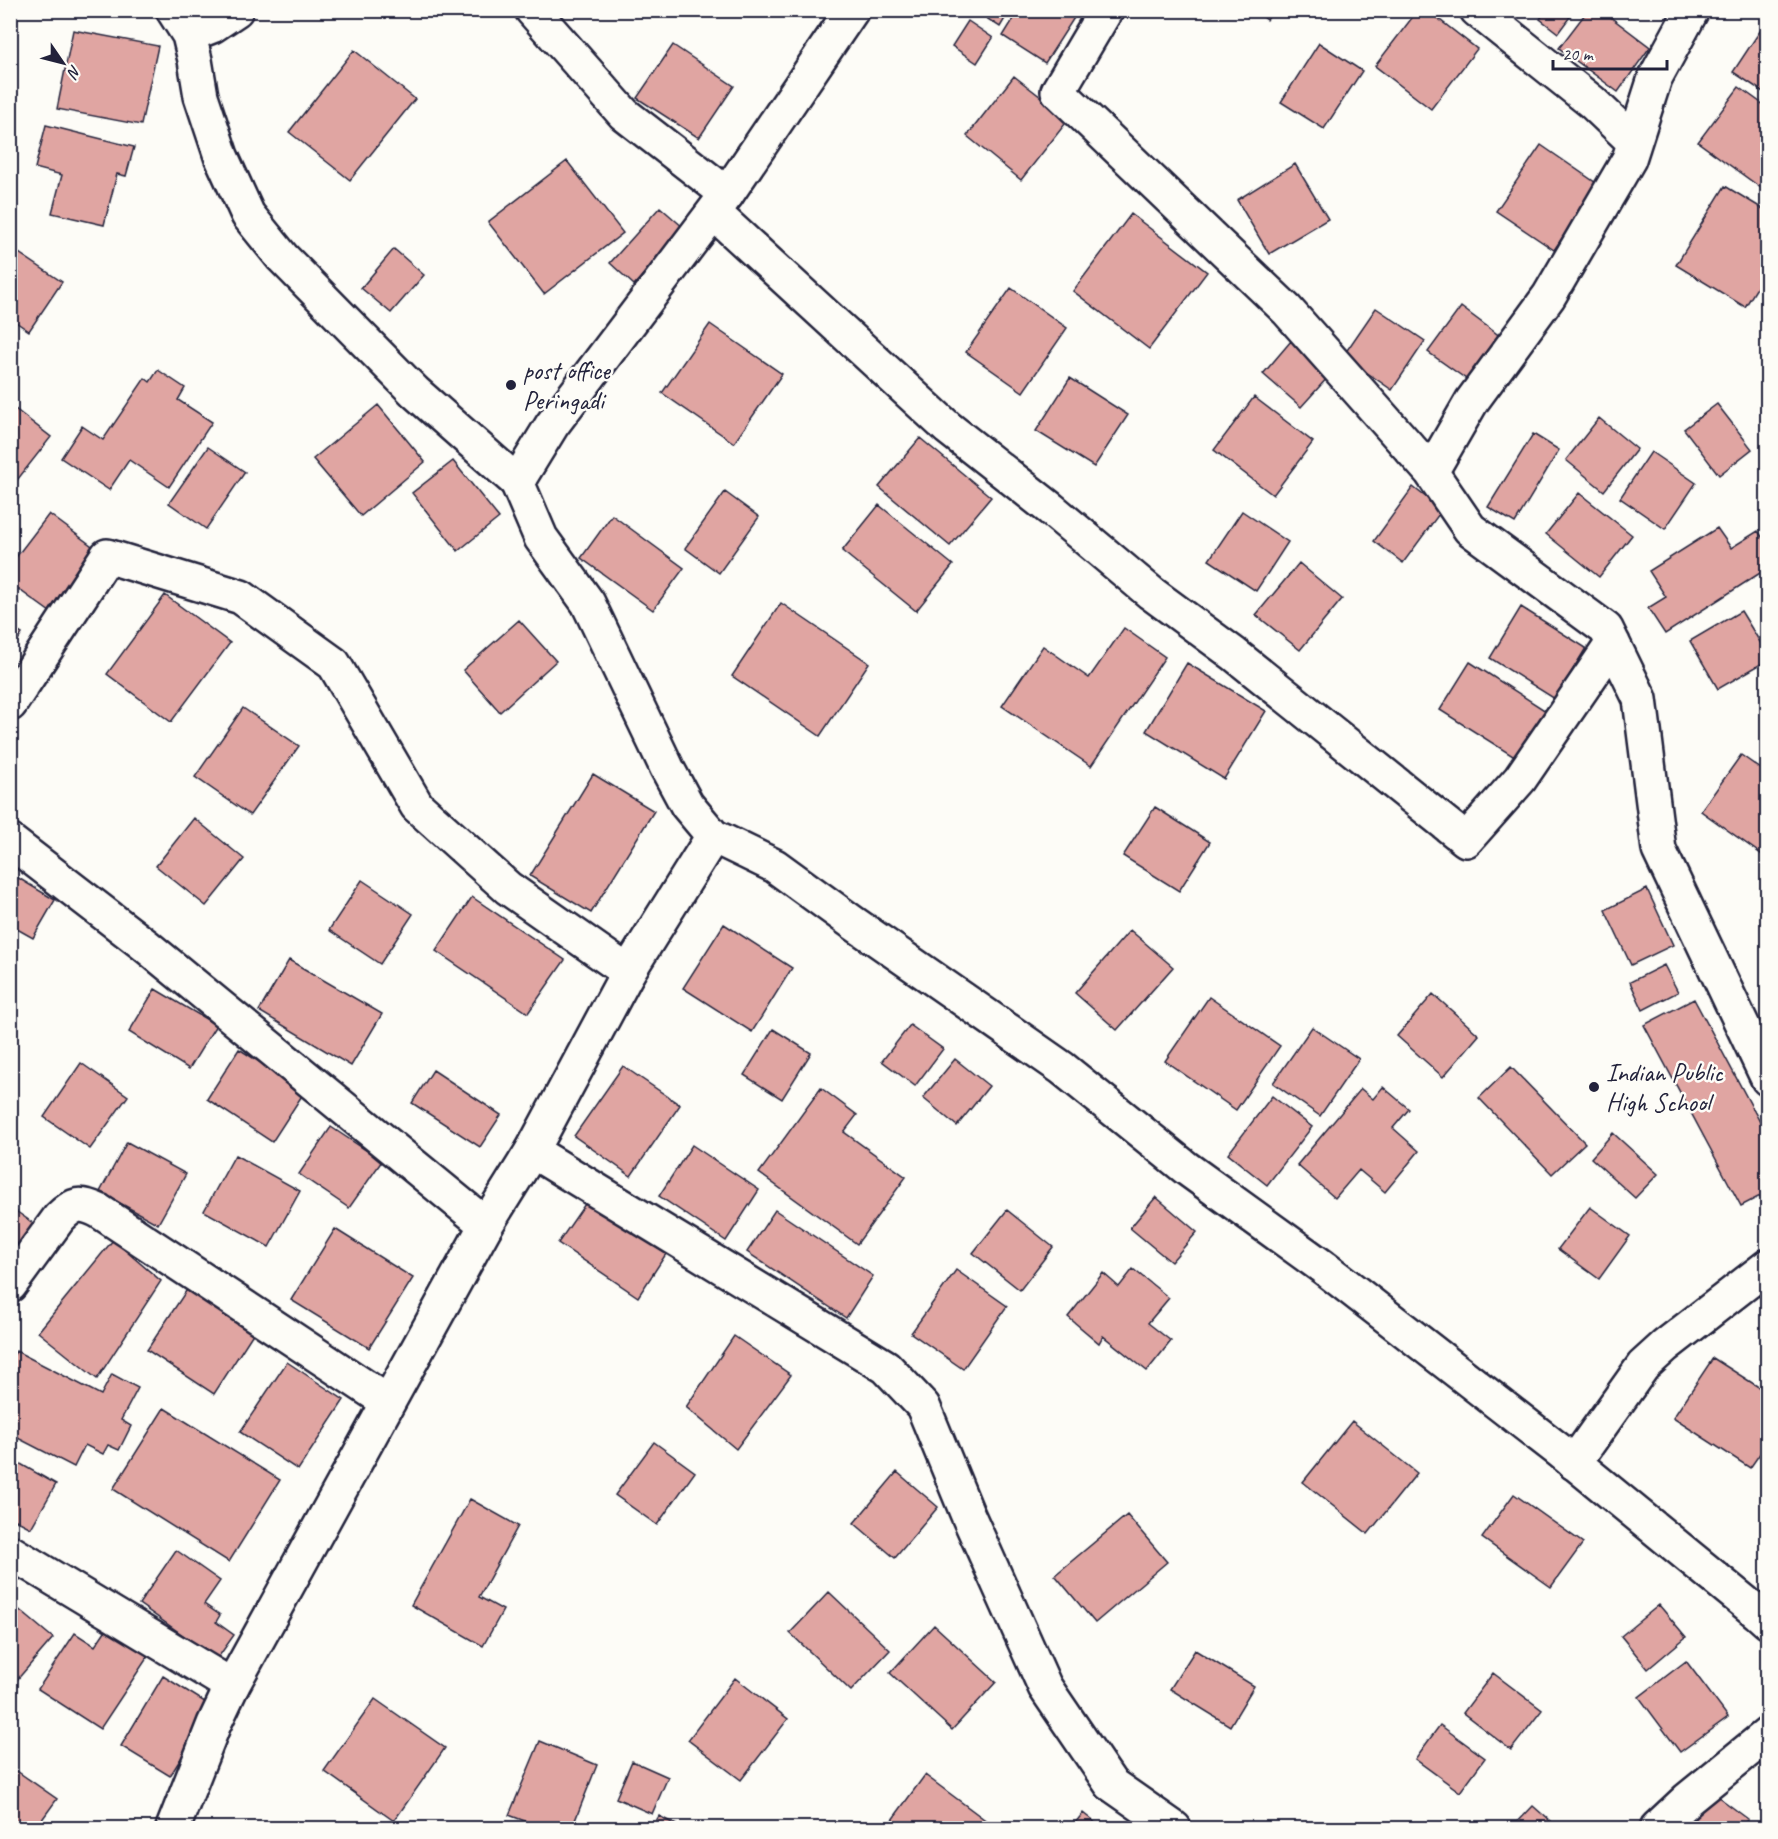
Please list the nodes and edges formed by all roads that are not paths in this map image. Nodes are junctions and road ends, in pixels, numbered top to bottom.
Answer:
1 (236, 10) edge
2 (531, 10) edge
3 (852, 10) edge
4 (1106, 10) edge
5 (1477, 10) edge
6 (1692, 10) edge
7 (181, 23) edge
8 (1634, 142) junction
9 (721, 203) junction
10 (1431, 472) junction
11 (518, 482) junction
12 (1613, 643) junction
13 (10, 704) edge
14 (713, 836) junction
15 (10, 841) edge
16 (628, 972) junction
17 (1767, 1079) edge
18 (532, 1151) junction
19 (486, 1225) junction
20 (1767, 1266) edge
21 (10, 1285) edge
22 (388, 1402) junction
23 (1574, 1462) junction
24 (10, 1552) edge
25 (1767, 1622) edge
26 (232, 1686) junction
27 (1767, 1734) edge
28 (173, 1828) edge
29 (1174, 1828) edge
30 (1657, 1828) edge

1 - 7 street
2 - 9 street
3 - 9 street
4 - 10 street
5 - 8 street
6 - 8 street
7 - 11 street
8 - 10 street
9 - 11 street
9 - 12 street
10 - 12 street
11 - 14 street
12 - 17 street
13 - 16 street
14 - 16 street
14 - 23 street
15 - 19 street
16 - 18 street
18 - 19 street
18 - 29 street
19 - 22 street
20 - 23 street
21 - 22 street
22 - 26 street
23 - 25 street
24 - 26 street
26 - 28 street
27 - 30 street

